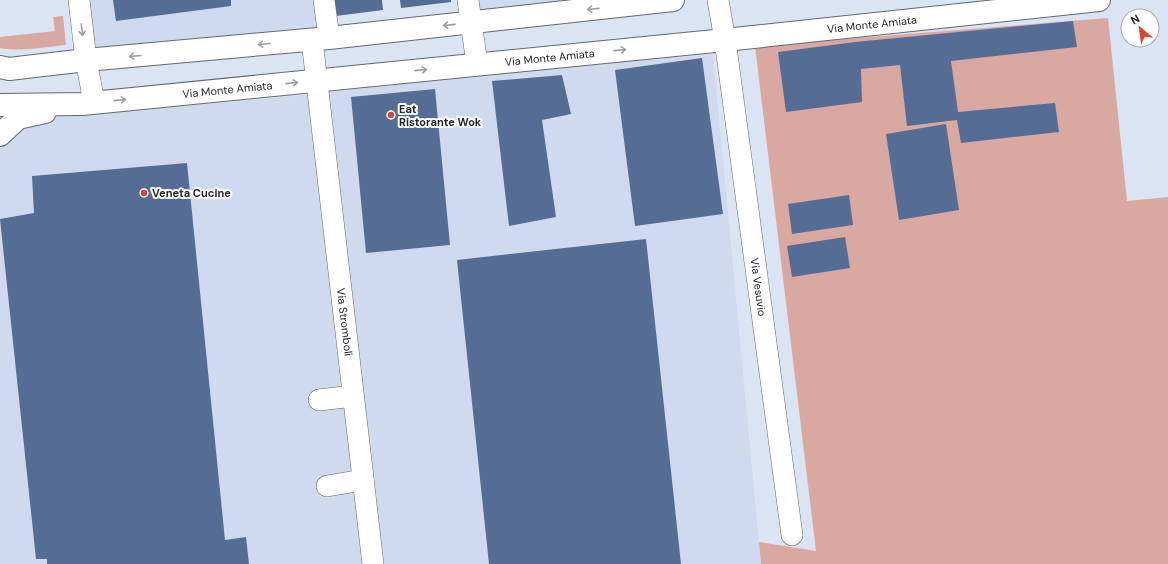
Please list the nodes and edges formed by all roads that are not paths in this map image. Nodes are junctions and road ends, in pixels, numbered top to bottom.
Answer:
1 (79, 0) edge
2 (324, 0) edge
3 (468, 0) edge
4 (673, 0) edge
5 (718, 0) edge
6 (1099, 0) edge
7 (471, 23) junction
8 (321, 39) junction
9 (725, 40) junction
10 (86, 60) junction
11 (477, 64) junction
12 (0, 67) edge
13 (317, 80) junction
14 (88, 103) junction
15 (0, 105) edge
16 (0, 134) edge
17 (353, 396) junction
18 (319, 400) dead end
19 (363, 480) junction
20 (327, 486) dead end
21 (792, 535) dead end
22 (373, 564) edge

1 -> 10 street
2 - 8 street, Via Stromboli
3 - 7 street
4 -> 7 main road
5 - 9 street, Via Vesuvio
6 - 9 main road, Via Monte Amiata
7 -> 8 main road
7 - 11 street
8 -> 10 main road
8 - 13 street, Via Stromboli
11 -> 9 main road, Via Monte Amiata
9 - 21 street, Via Vesuvio
10 - 12 main road
10 - 14 street
13 -> 11 main road, Via Monte Amiata
14 -> 13 main road, Via Monte Amiata
13 - 17 street, Via Stromboli
14 - 15 main road, Via Monte Amiata
14 - 16 main road
17 - 18 street
17 - 19 street, Via Stromboli
19 - 20 street
19 - 22 street, Via Stromboli

